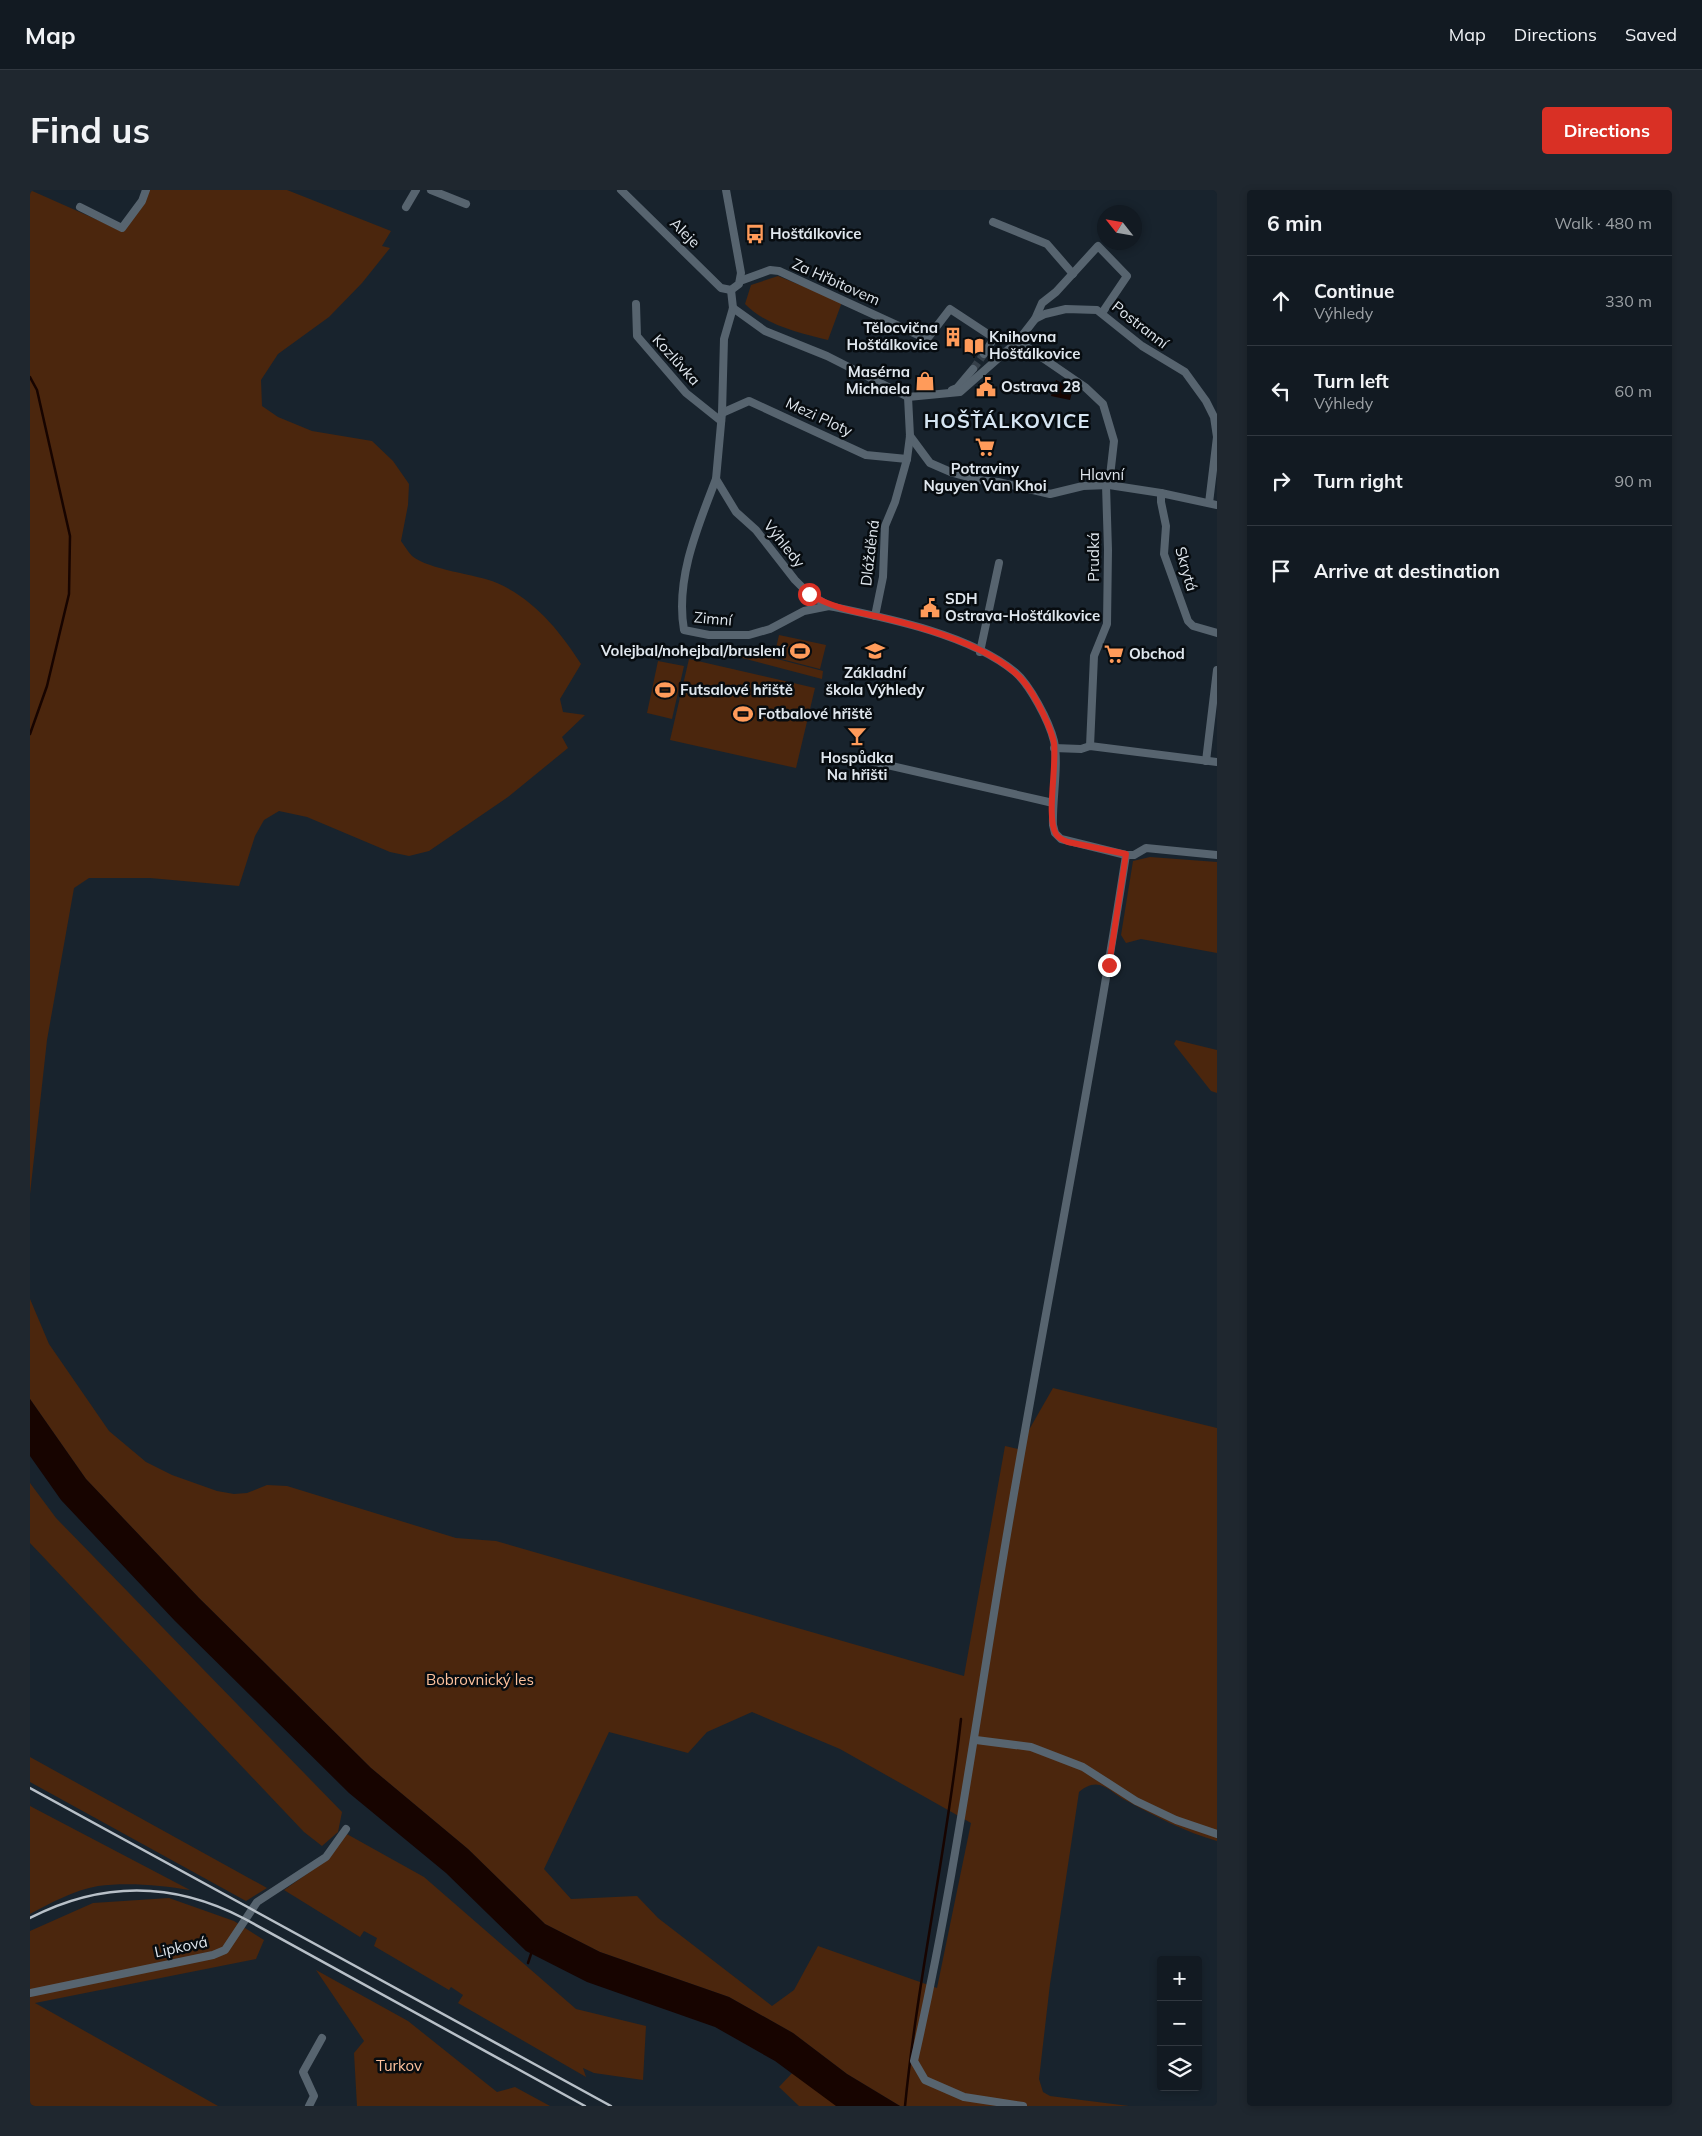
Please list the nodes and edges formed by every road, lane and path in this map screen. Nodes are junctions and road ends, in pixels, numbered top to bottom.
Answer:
1 (146, 190) edge
2 (416, 190) edge
3 (432, 190) edge
4 (621, 190) edge
5 (726, 190) edge
6 (466, 204) dead end
7 (80, 207) dead end
8 (406, 207) dead end
9 (993, 222) dead end
10 (1073, 274) junction
11 (740, 280) junction
12 (731, 290) junction
13 (636, 304) dead end
14 (733, 308) junction
15 (1102, 313) junction
16 (1035, 319) junction
17 (1018, 341) junction
18 (984, 354) tunnel mouth
19 (973, 369) tunnel mouth
20 (946, 393) junction
21 (908, 397) junction
22 (721, 417) junction
23 (910, 436) junction
24 (907, 459) junction
25 (716, 479) junction
26 (1108, 486) junction
27 (1161, 493) junction
28 (1213, 504) edge
29 (998, 563) dead end
30 (829, 606) junction
31 (875, 616) junction
32 (1217, 633) edge
33 (980, 652) junction
34 (1217, 670) edge
35 (1090, 746) junction
36 (1054, 748) junction
37 (870, 761) dead end
38 (1206, 761) junction
39 (1217, 762) edge
40 (1053, 803) junction
41 (1126, 854) junction
42 (1217, 855) edge
43 (976, 1740) junction
44 (346, 1829) dead end
45 (1217, 1834) edge
46 (30, 1993) edge
47 (322, 2038) dead end
48 (309, 2106) edge
49 (1022, 2106) edge

1 - 7 street
2 - 8 street
3 - 6 street
4 - 12 street, Aleje
5 - 11 street
9 - 10 street
10 - 15 street
10 - 16 street
11 - 12 street
11 - 18 street, Za Hřbitovem
12 - 14 street
13 - 22 street, Kozlůvka
14 - 21 street
14 - 22 street
15 - 16 street, Postranní
15 - 28 street, Postranní
16 - 17 street
17 - 20 street
17 - 26 street, Prudká
19 - 20 street
20 - 21 street
21 - 23 street
22 - 24 street, Mezi Ploty
22 - 25 street
23 - 24 street, Dlážděná
23 - 26 street, Hlavní
24 - 31 street, Dlážděná
25 - 30 street, Výhledy
25 - 30 street, Zimní
26 - 27 street, Hlavní
26 - 35 street, Prudká
27 - 28 street, Hlavní
27 - 32 street, Skrytá
29 - 33 street
30 - 31 street, Výhledy
31 - 33 street, Výhledy
33 - 36 street, Výhledy
34 - 38 street
35 - 36 street
35 - 38 street
36 - 40 street, Výhledy
37 - 40 street
38 - 39 street
40 - 41 street, Výhledy
41 - 42 street
41 - 43 street
43 - 45 street
43 - 49 street
44 - 46 street, Lipková
47 - 48 street

